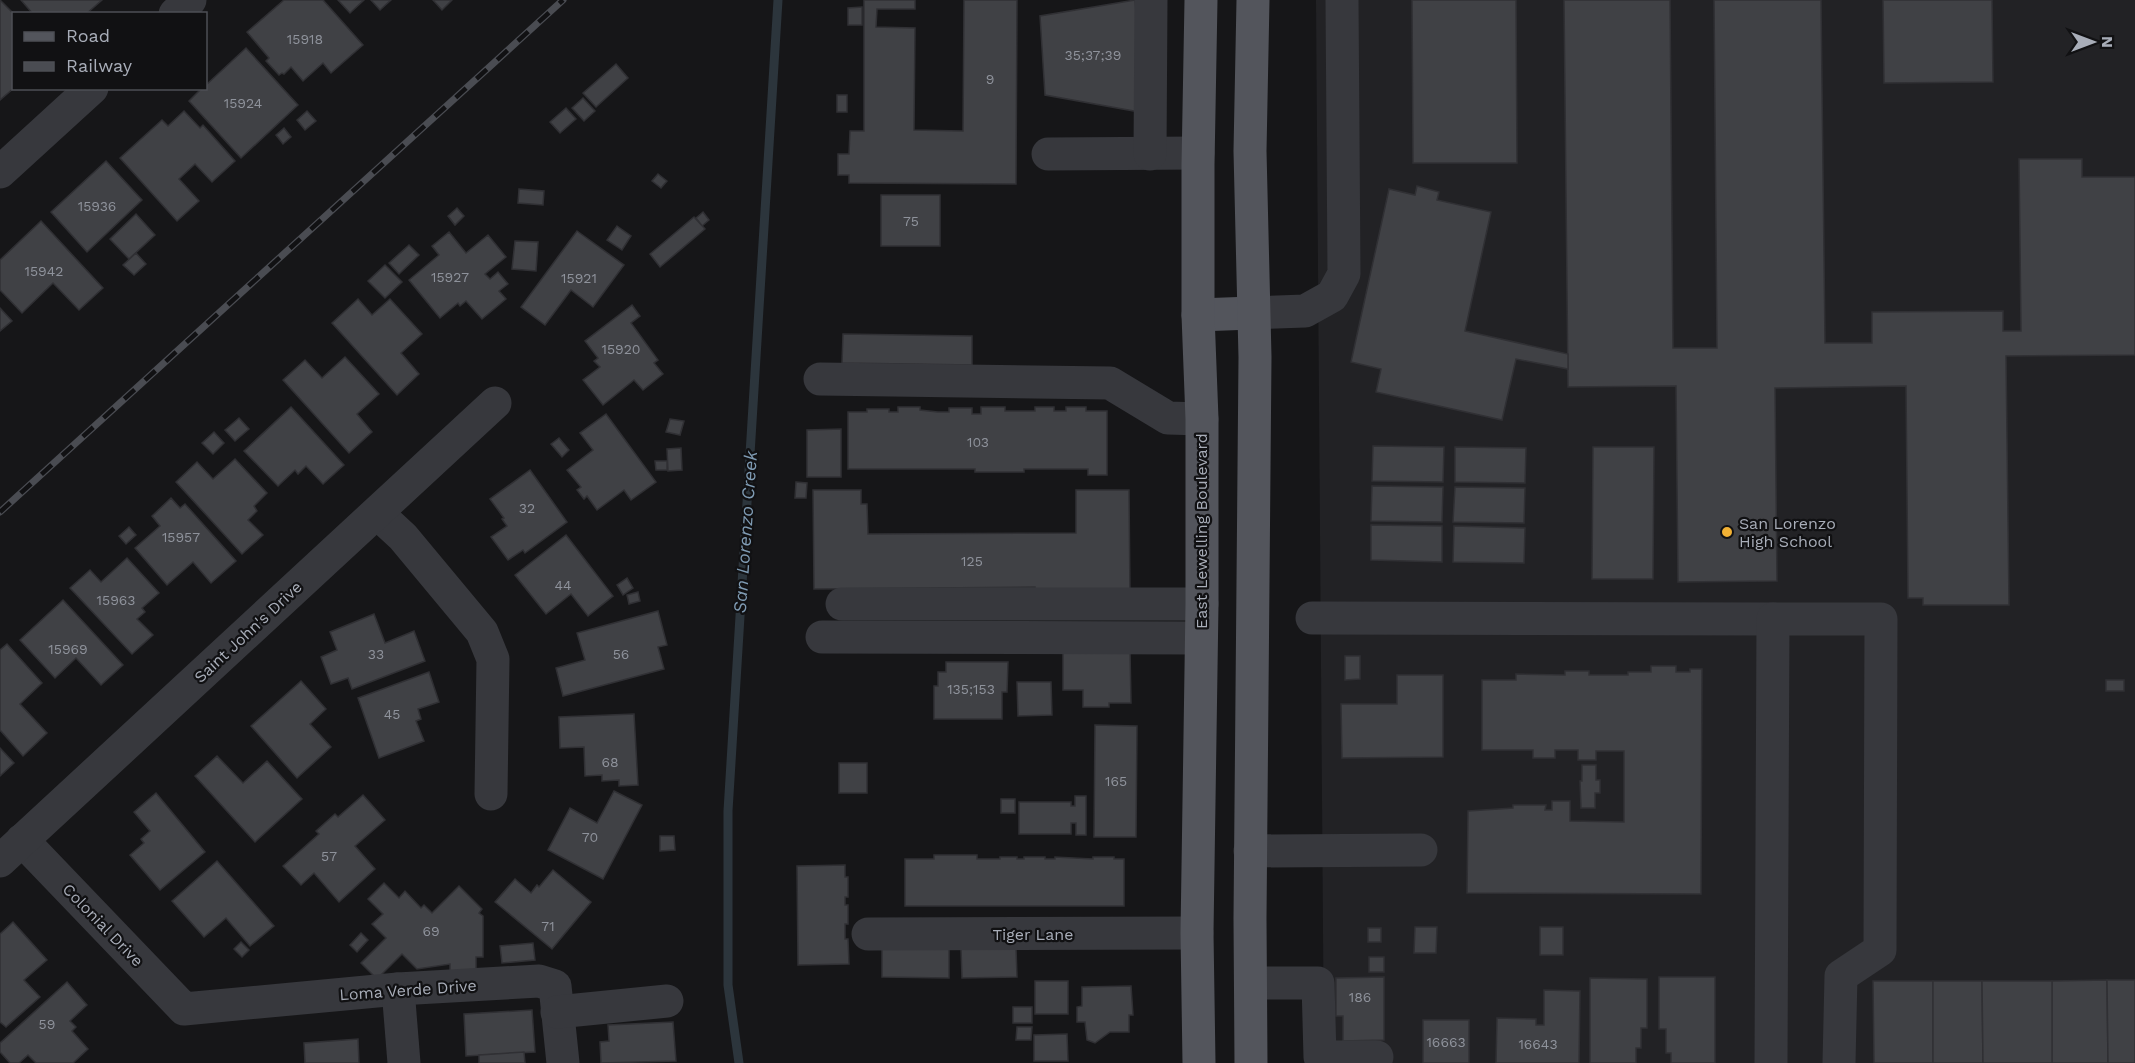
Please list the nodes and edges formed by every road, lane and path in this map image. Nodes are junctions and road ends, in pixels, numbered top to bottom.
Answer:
1 (190, 0) edge
2 (1151, 0) edge
3 (1201, 0) edge
4 (1253, 0) edge
5 (1342, 0) edge
6 (177, 12) edge
7 (90, 90) edge
8 (1198, 153) junction
9 (1048, 154) dead end
10 (1150, 154) junction
11 (0, 172) edge
12 (1252, 313) junction
13 (1198, 315) junction
14 (820, 379) dead end
15 (495, 403) dead end
16 (1202, 419) junction
17 (377, 513) junction
18 (842, 604) dead end
19 (1202, 604) junction
20 (1312, 618) dead end
21 (1773, 619) junction
22 (822, 637) dead end
23 (1201, 638) junction
24 (491, 794) dead end
25 (11, 850) edge
26 (1420, 850) dead end
27 (1250, 851) junction
28 (1197, 933) junction
29 (868, 934) dead end
30 (1251, 983) junction
31 (398, 989) junction
32 (667, 1001) dead end
33 (184, 1009) joint
34 (557, 1012) junction
35 (1377, 1057) dead end
36 (404, 1063) edge
37 (563, 1063) edge
38 (1199, 1063) edge
39 (1251, 1063) edge
40 (1771, 1063) edge
41 (1839, 1063) edge

1 - 6 street
2 - 10 street
3 - 8 main road, East Lewelling Boulevard
4 - 12 main road
5 - 12 street
7 - 11 street
8 - 10 street
8 - 13 main road, East Lewelling Boulevard
9 - 10 street
12 - 13 main road
12 - 27 main road
13 - 16 main road, East Lewelling Boulevard
14 - 16 street
15 - 17 street, Saint John's Drive
16 - 19 main road, East Lewelling Boulevard
17 - 24 street
17 - 25 street, Saint John's Drive
18 - 19 street
19 - 23 main road, East Lewelling Boulevard
20 - 21 street
21 - 40 street
21 - 41 street
22 - 23 street
23 - 28 main road, East Lewelling Boulevard
25 - 33 street, Colonial Drive
26 - 27 street
27 - 30 main road
28 - 29 street, Tiger Lane
28 - 38 main road, East Lewelling Boulevard
30 - 35 street
30 - 39 main road
31 - 33 street, Loma Verde Drive
31 - 34 street, Loma Verde Drive
31 - 36 street
32 - 34 street
34 - 37 street, Loma Verde Drive

